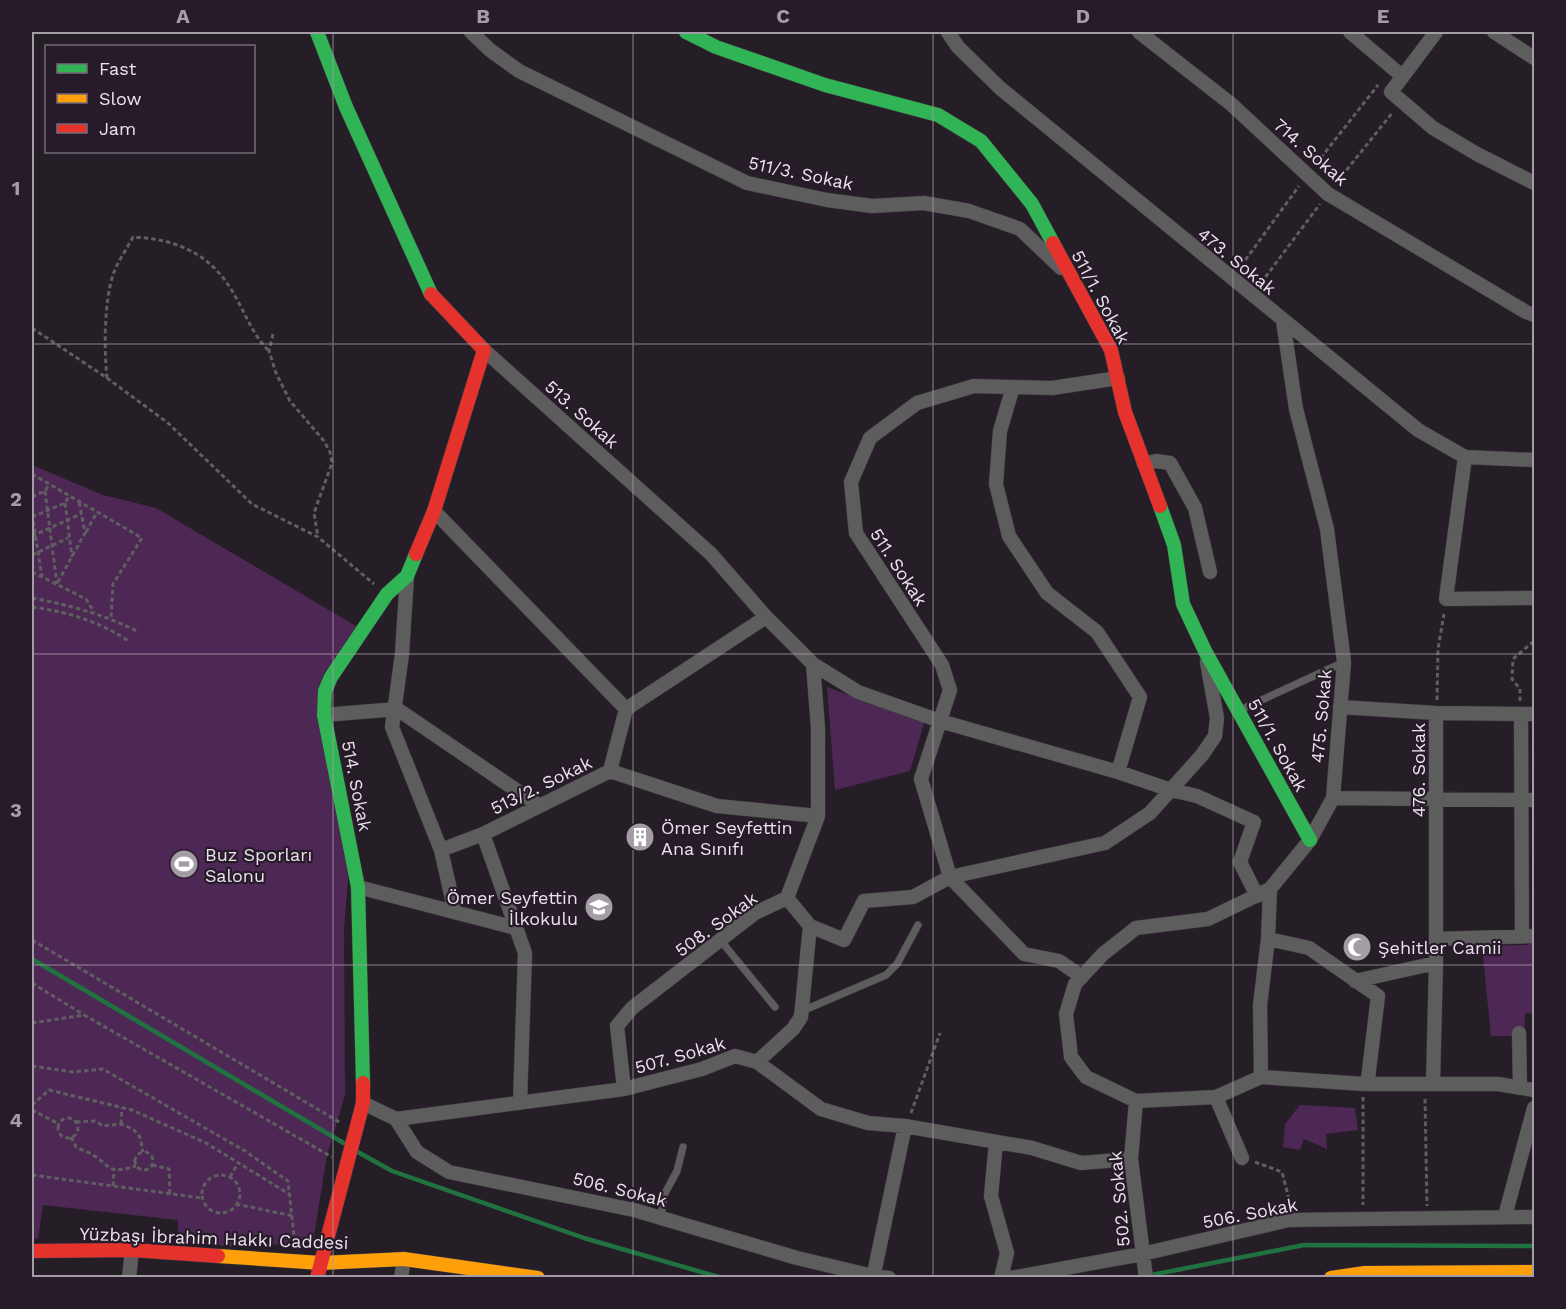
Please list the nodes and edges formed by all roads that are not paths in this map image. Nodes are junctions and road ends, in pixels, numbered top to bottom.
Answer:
1 (317, 32) edge
2 (471, 32) edge
3 (687, 32) edge
4 (948, 32) edge
5 (1139, 32) edge
6 (1350, 32) edge
7 (1436, 32) edge
8 (1494, 32) edge
9 (1534, 58) edge
10 (1402, 76) junction
11 (1534, 183) edge
12 (1069, 275) junction
13 (1534, 315) edge
14 (1283, 321) junction
15 (484, 350) junction
16 (1118, 378) junction
17 (1013, 387) junction
18 (1465, 457) junction
19 (1534, 460) edge
20 (1144, 464) junction
21 (434, 512) junction
22 (1210, 572) dead end
23 (407, 576) junction
24 (1534, 598) edge
25 (766, 617) junction
26 (1205, 651) junction
27 (1344, 662) junction
28 (813, 664) junction
29 (1340, 707) junction
30 (397, 709) junction
31 (626, 710) junction
32 (1239, 711) junction
33 (1436, 713) junction
34 (1528, 714) edge
35 (324, 715) junction
36 (940, 722) junction
37 (610, 771) junction
38 (1118, 772) junction
39 (1171, 790) junction
40 (1333, 798) junction
41 (1436, 800) junction
42 (1528, 800) edge
43 (538, 805) junction
44 (818, 816) junction
45 (483, 834) junction
46 (1310, 840) junction
47 (441, 850) junction
48 (950, 877) junction
49 (358, 887) junction
50 (1270, 889) junction
51 (1257, 896) junction
52 (787, 898) junction
53 (455, 912) junction
54 (918, 925) dead end
55 (810, 926) junction
56 (516, 928) junction
57 (1528, 936) edge
58 (1268, 939) junction
59 (1436, 939) junction
60 (721, 941) junction
61 (1436, 963) junction
62 (1082, 977) junction
63 (1355, 981) junction
64 (775, 1007) dead end
65 (802, 1011) junction
66 (1520, 1033) dead end
67 (756, 1062) junction
68 (1261, 1077) junction
69 (1364, 1084) junction
70 (1429, 1084) junction
71 (1520, 1088) junction
72 (624, 1089) junction
73 (1534, 1090) edge
74 (1216, 1097) junction
75 (1136, 1101) junction
76 (520, 1103) junction
77 (363, 1104) junction
78 (1534, 1108) edge
79 (396, 1119) junction
80 (906, 1126) junction
81 (996, 1142) junction
82 (683, 1147) dead end
83 (1242, 1158) road end
84 (1131, 1160) junction
85 (1505, 1216) junction
86 (1534, 1217) edge
87 (661, 1218) junction
88 (132, 1250) junction
89 (32, 1251) edge
90 (1142, 1256) junction
91 (404, 1259) junction
92 (321, 1263) junction
93 (1534, 1272) edge
94 (482, 1273) edge
95 (1387, 1275) edge
96 (873, 1277) edge
97 (129, 1278) edge
98 (317, 1278) edge
99 (401, 1278) edge
100 (538, 1278) edge
101 (889, 1278) edge
102 (1002, 1278) edge
103 (1011, 1278) edge
104 (1146, 1278) edge
105 (1331, 1278) edge

1 - 15 street, 513. Sokak
2 - 12 street, 511/3. Sokak
3 - 12 street, 511/1. Sokak
4 - 14 street, 473. Sokak
5 - 13 street, 714. Sokak
6 - 10 street
7 - 10 street
8 - 9 street
10 - 11 street
12 - 16 street, 511/1. Sokak
14 - 18 street, 473. Sokak
14 - 27 street, 475. Sokak
15 - 21 street, 514. Sokak
15 - 25 street, 513. Sokak
16 - 17 street, 511. Sokak
16 - 20 street, 511/1. Sokak
17 - 36 street, 511. Sokak
17 - 38 street
18 - 19 street, 473. Sokak
18 - 24 street
20 - 22 street
20 - 26 street, 511/1. Sokak
21 - 23 street, 514. Sokak
21 - 31 street
23 - 30 street
23 - 35 street, 514. Sokak
25 - 28 street, 513. Sokak
25 - 31 street
26 - 32 street, 511/1. Sokak
26 - 39 street
27 - 29 street, 475. Sokak
27 - 32 lane
28 - 36 street, 513. Sokak
28 - 44 street, 508. Sokak
29 - 33 street
29 - 40 street, 475. Sokak
30 - 35 street
30 - 43 street
30 - 47 street
31 - 37 street, 513/2. Sokak
32 - 46 street, 511/1. Sokak
33 - 34 street
33 - 41 street, 476. Sokak
34 - 42 street
35 - 49 street, 514. Sokak
36 - 38 street
36 - 48 street, 511. Sokak
37 - 43 street, 513/2. Sokak
37 - 44 street
38 - 39 street
39 - 48 street
39 - 51 street
40 - 41 street
40 - 46 street, 475. Sokak
41 - 42 street
41 - 59 street, 476. Sokak
42 - 57 street
43 - 45 street, 513/2. Sokak
44 - 52 street, 508. Sokak
45 - 47 street, 513/2. Sokak
45 - 56 street
46 - 50 street, 475. Sokak
47 - 53 street
48 - 55 street
48 - 62 street
49 - 53 street
49 - 77 street, 514. Sokak
50 - 51 street
50 - 58 street
51 - 62 street
52 - 55 street
52 - 60 street, 508. Sokak
53 - 56 street
54 - 65 lane
55 - 65 street
56 - 76 street
57 - 59 street
58 - 63 street
58 - 68 street
59 - 61 street, 476. Sokak
60 - 64 lane
60 - 72 street, 508. Sokak
61 - 63 street
61 - 70 street, 476. Sokak
62 - 75 street
63 - 69 street
65 - 67 street
66 - 71 street
67 - 72 street, 507. Sokak
67 - 80 street
68 - 69 street
68 - 74 street
69 - 70 street
70 - 71 street
71 - 73 street
72 - 76 street, 507. Sokak
74 - 75 street
74 - 83 street
75 - 84 street, 502. Sokak
76 - 79 street, 507. Sokak
77 - 79 street
77 - 92 street, 514. Sokak
78 - 85 street
79 - 87 street, 506. Sokak
80 - 81 street
80 - 96 street
81 - 84 street
81 - 102 street
82 - 87 lane
84 - 90 street, 502. Sokak
85 - 86 street, 506. Sokak
85 - 90 street, 506. Sokak
87 - 96 street, 506. Sokak
88 - 89 street, Yüzbaşı İbrahim Hakkı Caddesi
88 - 92 street, Yüzbaşı İbrahim Hakkı Caddesi
88 - 97 street
90 - 103 street, 506. Sokak
90 - 104 street, 502. Sokak
91 - 92 street, Yüzbaşı İbrahim Hakkı Caddesi
91 - 94 street, Yüzbaşı İbrahim Hakkı Caddesi
91 - 99 street
92 - 98 street, 514. Sokak
93 - 95 street
94 - 100 street, Yüzbaşı İbrahim Hakkı Caddesi
95 - 105 street
96 - 101 street, 506. Sokak

